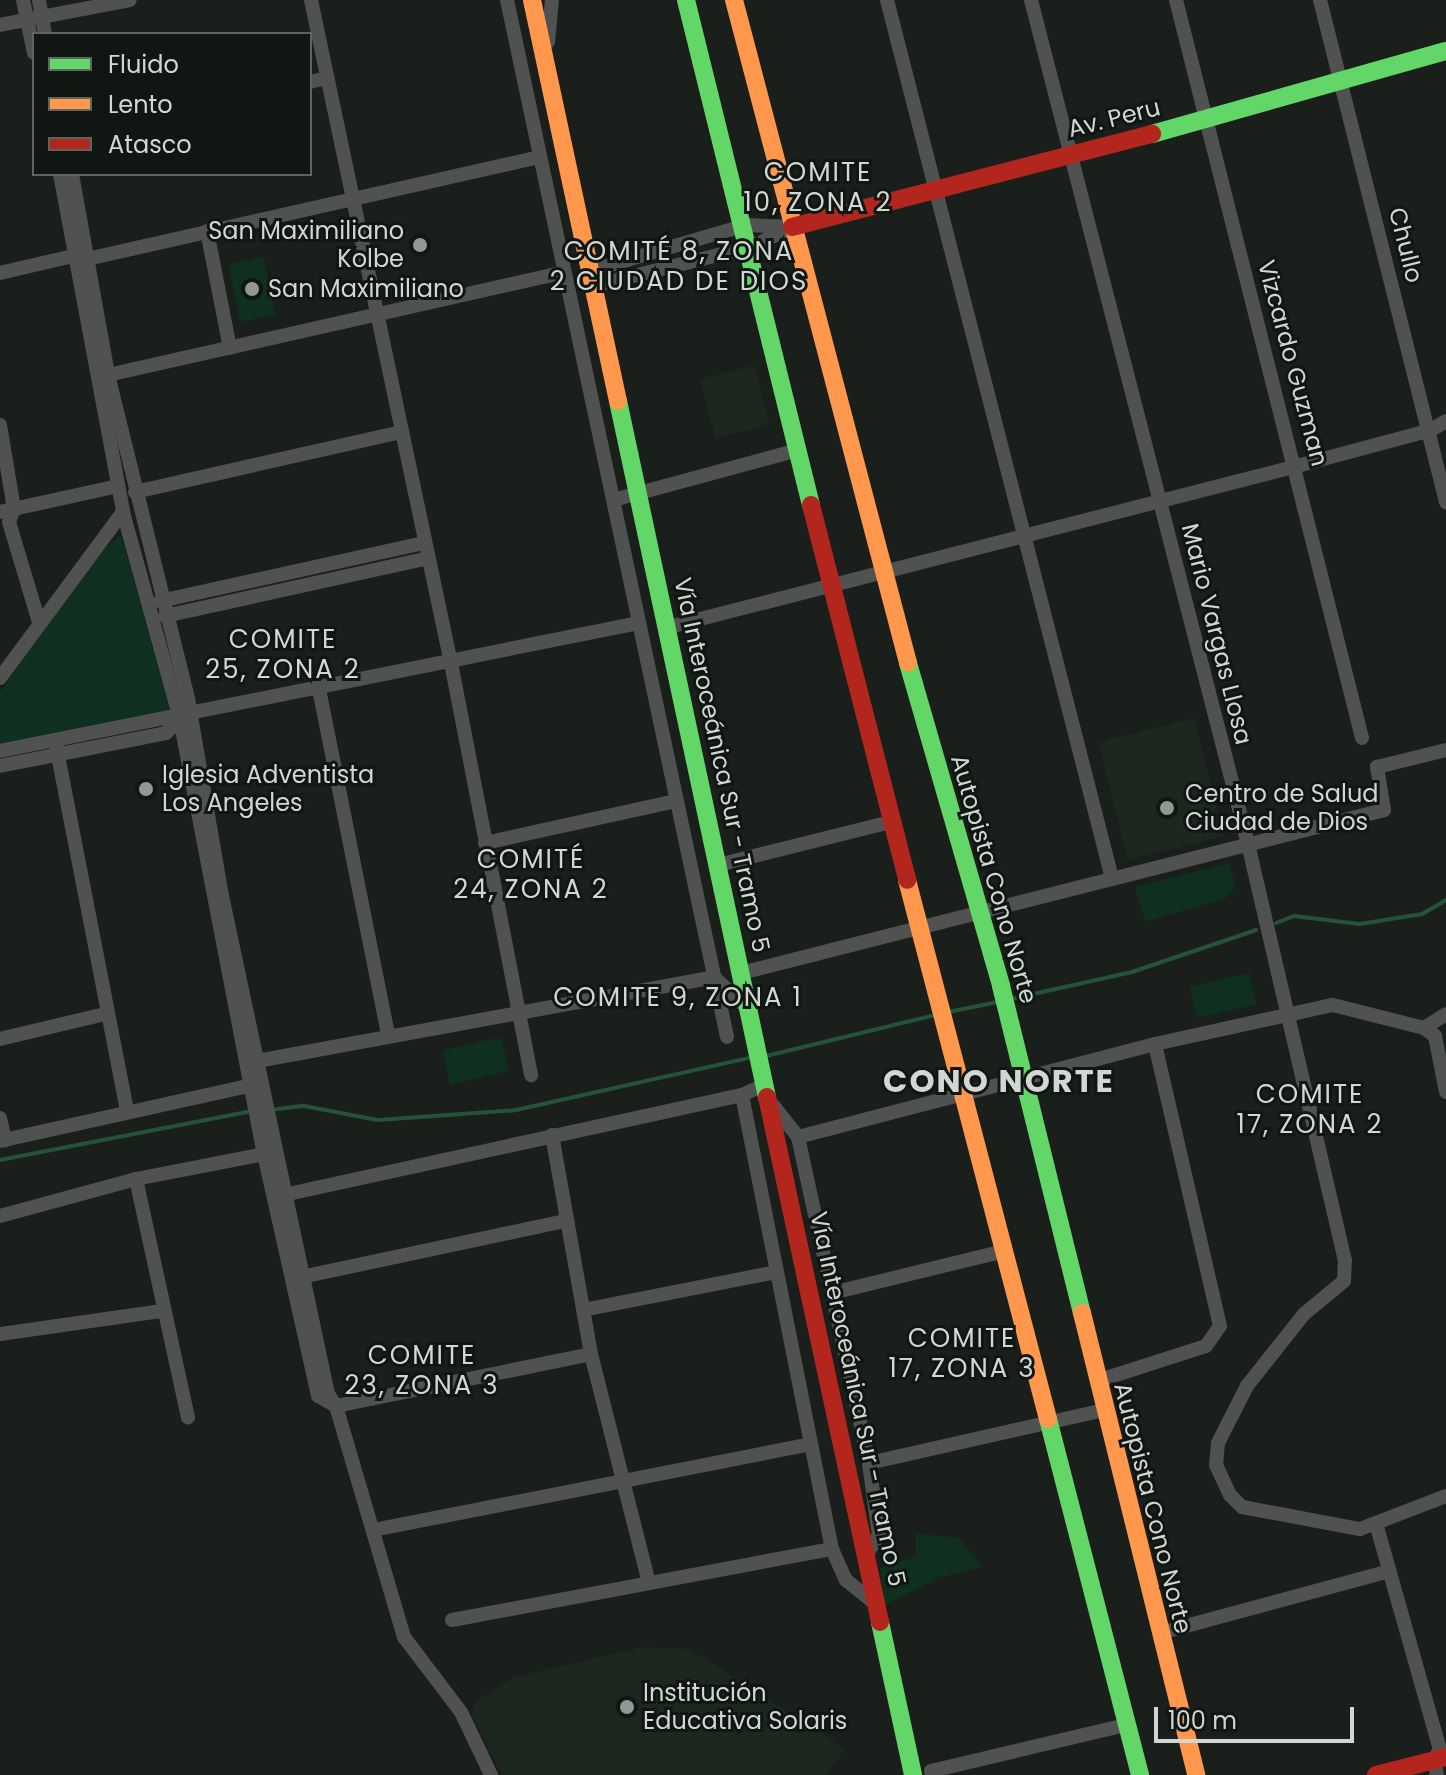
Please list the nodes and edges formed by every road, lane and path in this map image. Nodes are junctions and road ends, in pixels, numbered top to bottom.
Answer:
1 (23, 0) edge
2 (39, 0) edge
3 (130, 0) edge
4 (311, 0) edge
5 (507, 0) edge
6 (532, 0) edge
7 (552, 0) edge
8 (686, 0) edge
9 (734, 0) edge
10 (887, 0) edge
11 (1031, 0) edge
12 (1176, 0) edge
13 (1320, 0) edge
14 (27, 18) junction
15 (0, 25) edge
16 (44, 27) edge
17 (32, 43) edge
18 (1446, 51) edge
19 (545, 62) junction
20 (1446, 62) edge
21 (328, 78) junction
22 (312, 82) edge
23 (1336, 85) junction
24 (1207, 119) junction
25 (1071, 154) junction
26 (540, 157) junction
27 (60, 176) edge
28 (72, 176) edge
29 (936, 187) junction
30 (353, 198) junction
31 (746, 225) junction
32 (792, 227) junction
33 (207, 231) junction
34 (751, 247) junction
35 (80, 257) junction
36 (565, 272) junction
37 (0, 273) edge
38 (595, 277) junction
39 (375, 315) junction
40 (230, 348) junction
41 (108, 375) junction
42 (1446, 421) edge
43 (0, 425) edge
44 (1438, 431) edge
45 (402, 432) junction
46 (798, 450) junction
47 (1297, 466) junction
48 (118, 486) junction
49 (135, 492) junction
50 (639, 494) junction
51 (613, 500) junction
52 (1160, 502) junction
53 (1446, 502) edge
54 (7, 510) edge
55 (123, 512) junction
56 (1025, 536) junction
57 (424, 543) junction
58 (428, 558) junction
59 (887, 572) junction
60 (831, 587) junction
61 (160, 601) junction
62 (165, 616) junction
63 (39, 622) junction
64 (639, 623) junction
65 (669, 627) junction
66 (451, 663) junction
67 (0, 678) edge
68 (319, 689) junction
69 (186, 717) junction
70 (1362, 738) dead end
71 (56, 747) junction
72 (1446, 750) edge
73 (0, 751) edge
74 (0, 766) edge
75 (676, 801) junction
76 (894, 821) junction
77 (485, 843) junction
78 (1248, 844) junction
79 (718, 865) junction
80 (1112, 878) junction
81 (977, 912) junction
82 (922, 929) junction
83 (741, 973) junction
84 (714, 977) junction
85 (750, 1009) junction
86 (1288, 1012) junction
87 (105, 1014) junction
88 (1446, 1014) edge
89 (522, 1016) junction
90 (1424, 1028) junction
91 (388, 1034) junction
92 (727, 1037) dead end
93 (0, 1039) edge
94 (1155, 1044) junction
95 (257, 1061) junction
96 (531, 1075) dead end
97 (1023, 1078) junction
98 (252, 1085) junction
99 (767, 1087) junction
100 (1446, 1092) edge
101 (742, 1095) junction
102 (965, 1095) junction
103 (127, 1109) junction
104 (0, 1118) edge
105 (552, 1135) junction
106 (798, 1137) junction
107 (3, 1140) edge
108 (271, 1153) junction
109 (136, 1179) junction
110 (288, 1194) junction
111 (0, 1216) edge
112 (565, 1221) junction
113 (1004, 1251) junction
114 (776, 1272) junction
115 (296, 1279) junction
116 (832, 1293) junction
117 (583, 1310) junction
118 (162, 1311) junction
119 (0, 1334) edge
120 (591, 1354) junction
121 (1097, 1381) junction
122 (336, 1406) junction
123 (1104, 1410) junction
124 (188, 1417) dead end
125 (1046, 1422) junction
126 (810, 1444) junction
127 (869, 1463) junction
128 (620, 1484) junction
129 (1446, 1496) edge
130 (1377, 1527) junction
131 (373, 1530) junction
132 (832, 1549) junction
133 (868, 1552) junction
134 (1390, 1571) junction
135 (648, 1580) junction
136 (877, 1605) junction
137 (452, 1620) dead end
138 (1160, 1633) junction
139 (1126, 1725) junction
140 (1439, 1764) edge
141 (926, 1774) edge
142 (491, 1775) edge
143 (1140, 1775) edge
144 (1196, 1775) edge
145 (1376, 1775) edge

1 - 14 street
2 - 16 street
3 - 16 street
4 - 21 street
5 - 26 street
6 - 19 main road, Vía Interoceánica Sur - Tramo 5
7 - 19 street
8 - 31 main road
9 - 32 main road, Autopista Cono Norte
10 - 29 street
11 - 25 street, Mario Vargas Llosa
12 - 24 street, Vizcardo Guzman
13 - 23 street, Chullo
14 - 15 street
14 - 16 street
14 - 17 street
18 - 23 main road, Av. Peru
19 - 38 main road, Vía Interoceánica Sur - Tramo 5
20 - 23 main road
21 - 22 street
21 - 30 street
23 - 24 main road, Av. Peru
23 - 44 street, Chullo
24 - 25 main road, Av. Peru
24 - 47 street, Vizcardo Guzman
25 - 29 main road, Av. Peru
25 - 52 street, Mario Vargas Llosa
26 - 30 street
26 - 36 street
27 - 35 street
28 - 35 street
29 - 32 main road, Av. Peru
29 - 56 street
30 - 33 street
30 - 39 street
31 - 32 street
31 - 34 main road
31 - 38 street
32 - 34 street
32 - 59 main road, Autopista Cono Norte
33 - 35 street
33 - 40 street
34 - 38 street
34 - 46 main road
35 - 37 street
35 - 41 street
35 - 48 street
36 - 39 street
36 - 51 street
38 - 50 main road, Vía Interoceánica Sur - Tramo 5
39 - 40 street
39 - 45 street
40 - 41 street
41 - 49 street
42 - 44 street
43 - 54 street
44 - 47 street
44 - 53 street, Chullo
45 - 49 street
45 - 57 street
46 - 50 street
46 - 60 main road
47 - 52 street
47 - 70 street, Vizcardo Guzman
48 - 54 street
48 - 55 street
49 - 61 street
50 - 51 street
50 - 65 main road, Vía Interoceánica Sur - Tramo 5
51 - 64 street
52 - 56 street
52 - 78 street, Mario Vargas Llosa
54 - 63 street
55 - 63 street
55 - 69 street
56 - 59 street
56 - 80 street
57 - 58 street
57 - 61 street
58 - 62 street
58 - 66 street
59 - 60 street
59 - 81 main road, Autopista Cono Norte
60 - 65 street
60 - 76 main road
61 - 62 street
62 - 69 street
63 - 67 street
64 - 66 street
64 - 75 street
65 - 79 main road, Vía Interoceánica Sur - Tramo 5
66 - 68 street
66 - 77 street
68 - 69 street
68 - 91 street
69 - 71 street
69 - 95 street
69 - 98 street
71 - 73 street
71 - 74 street
71 - 87 street
72 - 78 street
75 - 77 street
75 - 84 street
76 - 79 street
76 - 82 main road
77 - 89 street
78 - 80 street
78 - 86 street, Mario Vargas Llosa
79 - 83 main road, Vía Interoceánica Sur - Tramo 5
80 - 81 street
81 - 82 street
81 - 97 main road, Autopista Cono Norte
82 - 83 street
82 - 102 main road
83 - 85 main road, Vía Interoceánica Sur - Tramo 5
84 - 85 street
84 - 89 street
84 - 92 street
85 - 99 main road, Vía Interoceánica Sur - Tramo 5
86 - 90 street
86 - 94 street
86 - 130 street, Mario Vargas Llosa
87 - 93 street
87 - 103 street
88 - 90 street
89 - 91 street
89 - 96 street
90 - 100 street
91 - 95 street
94 - 97 street
94 - 121 street
95 - 108 street
97 - 102 street
97 - 121 main road, Autopista Cono Norte
98 - 103 street
98 - 108 street
99 - 101 street
99 - 106 street
99 - 133 main road, Vía Interoceánica Sur - Tramo 5
101 - 105 street
101 - 114 street
102 - 106 street
102 - 113 main road
103 - 107 street
104 - 107 street
105 - 110 street
105 - 112 street
106 - 116 street
108 - 109 street
108 - 110 street
108 - 115 street
109 - 111 street
109 - 118 street
110 - 115 street
112 - 115 street
112 - 117 street
113 - 116 street
113 - 125 main road
114 - 117 street
114 - 126 street
115 - 122 street
116 - 127 street
117 - 120 street
118 - 119 street
118 - 124 street
120 - 122 street
120 - 128 street
121 - 123 main road, Autopista Cono Norte
122 - 131 street
123 - 125 street
123 - 138 main road, Autopista Cono Norte
125 - 127 street
125 - 139 main road
126 - 128 street
126 - 132 street
127 - 133 street
128 - 131 street
128 - 135 street
129 - 130 street
130 - 134 street
131 - 142 street
132 - 135 street
132 - 136 street
133 - 136 main road, Vía Interoceánica Sur - Tramo 5
134 - 138 street
134 - 140 street
135 - 137 street
136 - 141 main road, Vía Interoceánica Sur - Tramo 5
138 - 144 main road, Autopista Cono Norte
139 - 141 street
139 - 143 main road
140 - 145 main road

